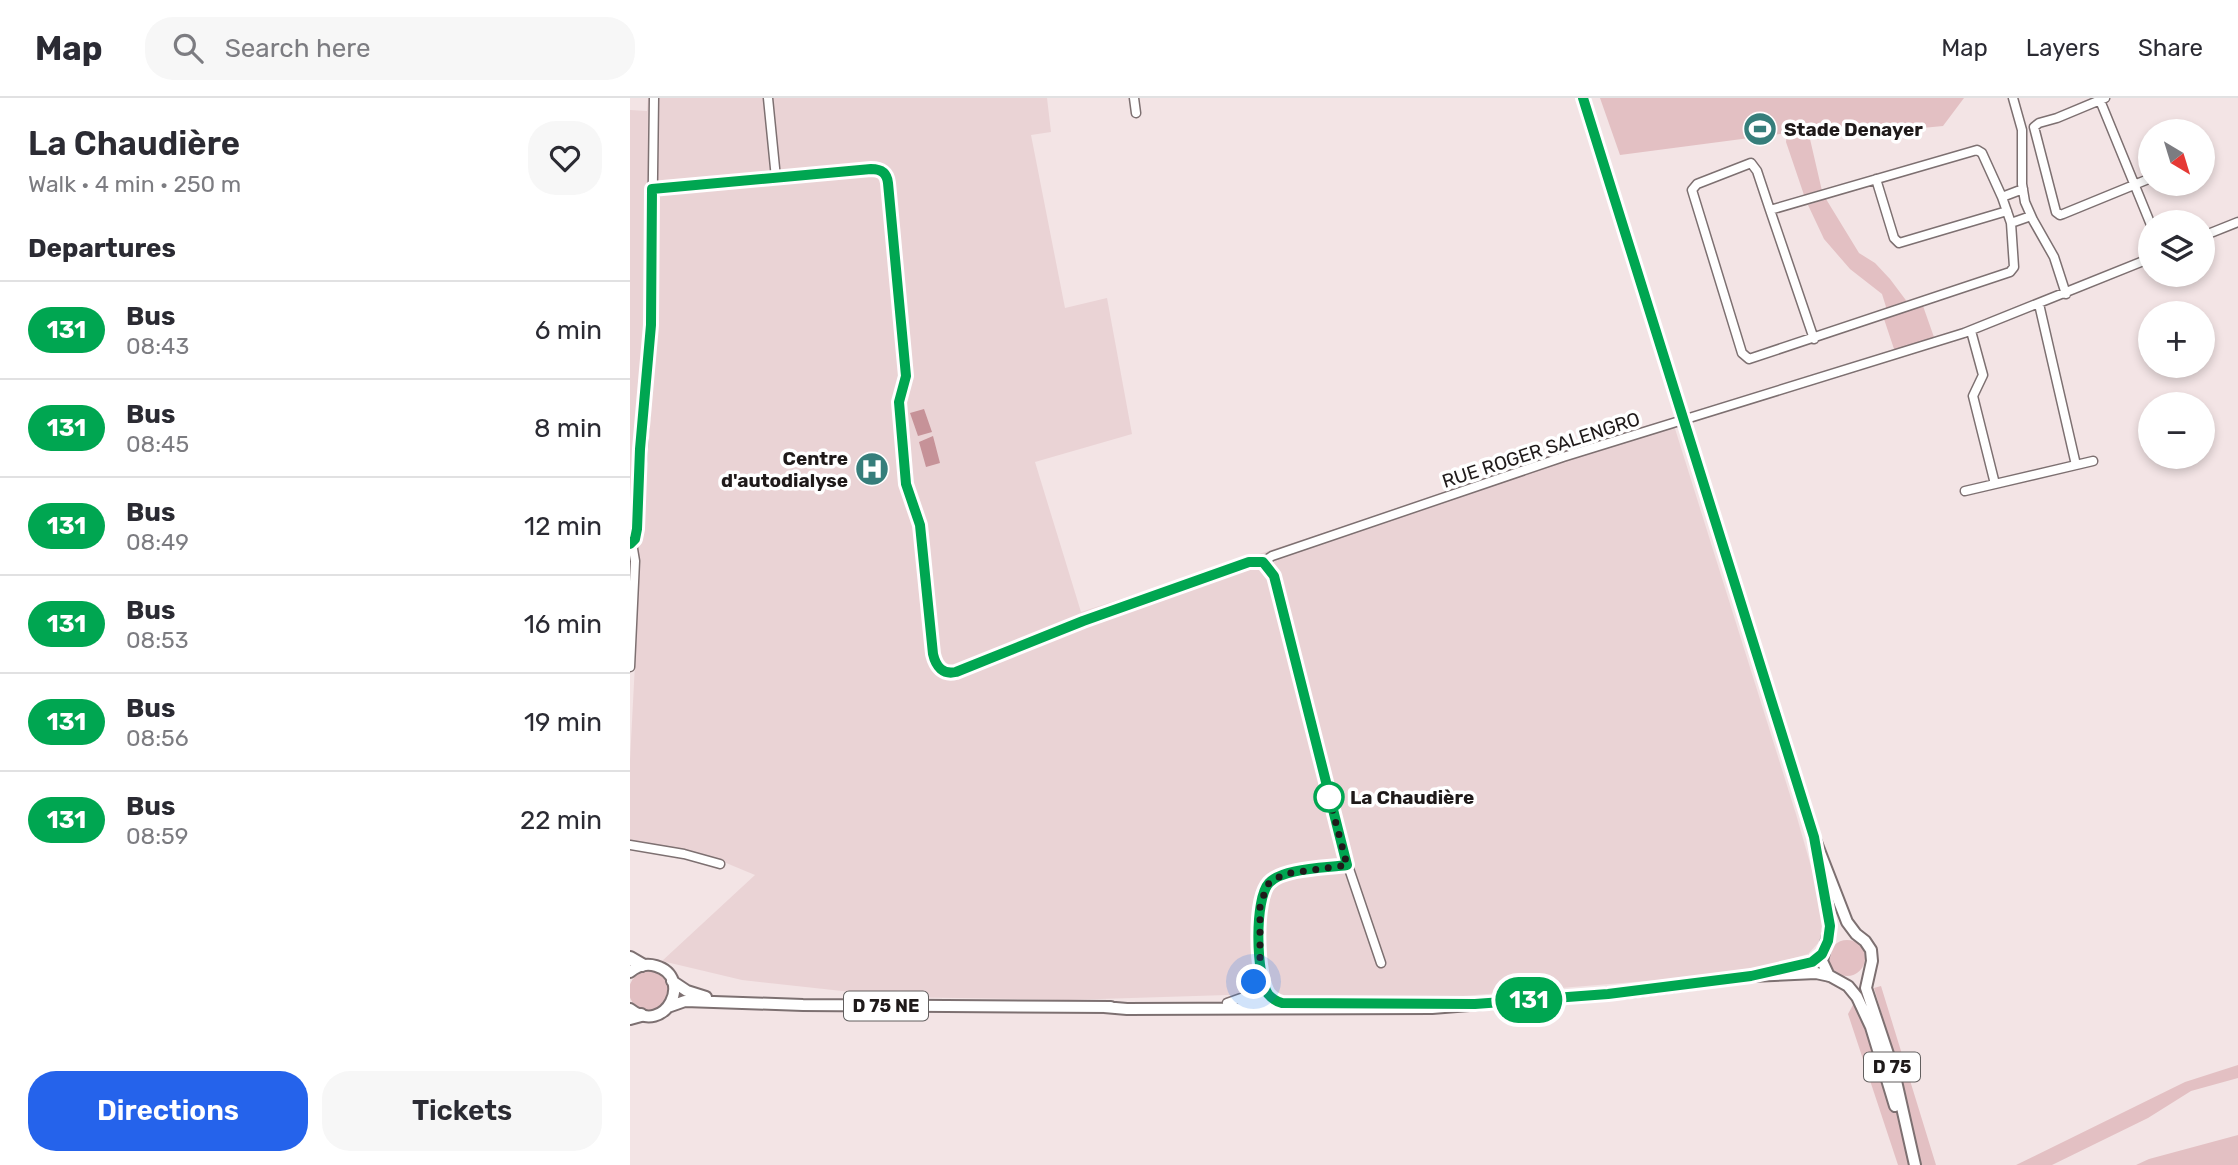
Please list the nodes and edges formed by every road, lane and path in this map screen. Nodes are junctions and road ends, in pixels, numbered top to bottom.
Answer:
1 (654, 98) edge
2 (768, 98) edge
3 (1134, 98) edge
4 (1583, 98) edge
5 (2013, 98) edge
6 (2101, 99) edge
7 (1136, 113) dead end
8 (776, 178) junction
9 (1877, 179) junction
10 (2138, 183) edge
11 (2134, 185) junction
12 (652, 189) junction
13 (2023, 189) junction
14 (2002, 197) junction
15 (1770, 210) junction
16 (2145, 210) edge
17 (2007, 211) junction
18 (2031, 216) junction
19 (2238, 222) edge
20 (2011, 223) junction
21 (2215, 231) edge
22 (2138, 264) edge
23 (2066, 294) junction
24 (2039, 304) junction
25 (1971, 331) junction
26 (1814, 339) junction
27 (1685, 421) junction
28 (2092, 461) dead end
29 (2076, 465) junction
30 (1995, 484) junction
31 (1965, 491) dead end
32 (631, 544) edge
33 (1263, 562) junction
34 (630, 667) edge
35 (1814, 837) junction
36 (630, 845) edge
37 (720, 863) dead end
38 (1347, 865) junction
39 (1856, 934) junction
40 (1828, 941) junction
41 (1822, 954) junction
42 (630, 958) edge
43 (1260, 959) junction
44 (1381, 963) dead end
45 (636, 969) edge
46 (1868, 971) junction
47 (1751, 976) junction
48 (1830, 976) junction
49 (672, 981) junction
50 (1841, 982) junction
51 (1265, 985) junction
52 (1253, 987) junction
53 (726, 1001) junction
54 (1227, 1003) junction
55 (1282, 1003) junction
56 (1460, 1004) junction
57 (1255, 1006) junction
58 (668, 1007) junction
59 (1104, 1007) junction
60 (634, 1014) edge
61 (1915, 1165) edge

1 - 12 street
2 - 8 street
3 - 7 street
4 - 27 main road
5 - 13 street
6 - 11 street
6 - 11 street
8 - 12 street
8 - 33 street, RUE ROGER SALENGRO
9 - 14 street
9 - 15 street
9 - 17 street
10 - 11 street
11 - 16 street
12 - 32 street
13 - 14 street
13 - 18 street
14 - 17 street
15 - 26 street
15 - 26 street
17 - 20 street
18 - 20 street
18 - 23 street
19 - 21 street
20 - 26 street
22 - 23 street, RUE ROGER SALENGRO
23 - 24 street, RUE ROGER SALENGRO
24 - 25 street, RUE ROGER SALENGRO
24 - 29 street
25 - 27 street, RUE ROGER SALENGRO
25 - 30 street
27 - 33 street, RUE ROGER SALENGRO
27 - 35 main road
28 - 29 street
29 - 30 street
30 - 31 street
32 - 34 street
33 - 38 street
35 - 39 main road
35 - 40 main road
36 - 37 street
38 - 43 street
38 - 44 street
39 - 40 main road
39 - 46 main road
40 - 41 main road
41 - 47 main road, D 75 NE
41 - 48 main road
42 - 45 highway
43 - 51 street
43 - 52 street
45 - 49 main road
46 - 50 main road
46 - 61 main road, D 75
47 - 48 main road, D 75 NE
47 - 56 main road, D 75 NE
48 - 50 main road
49 - 53 main road, D 75 NE
49 - 58 main road
50 - 61 main road, D 75
51 - 55 street
51 - 57 street
52 - 54 street
52 - 57 street
53 - 58 main road, D 75 NE
53 - 59 main road, D 75 NE
54 - 57 main road, D 75 NE
54 - 59 main road, D 75 NE
55 - 56 main road, D 75 NE
55 - 57 main road, D 75 NE
56 - 57 main road, D 75 NE
57 - 59 main road, D 75 NE
58 - 60 main road

